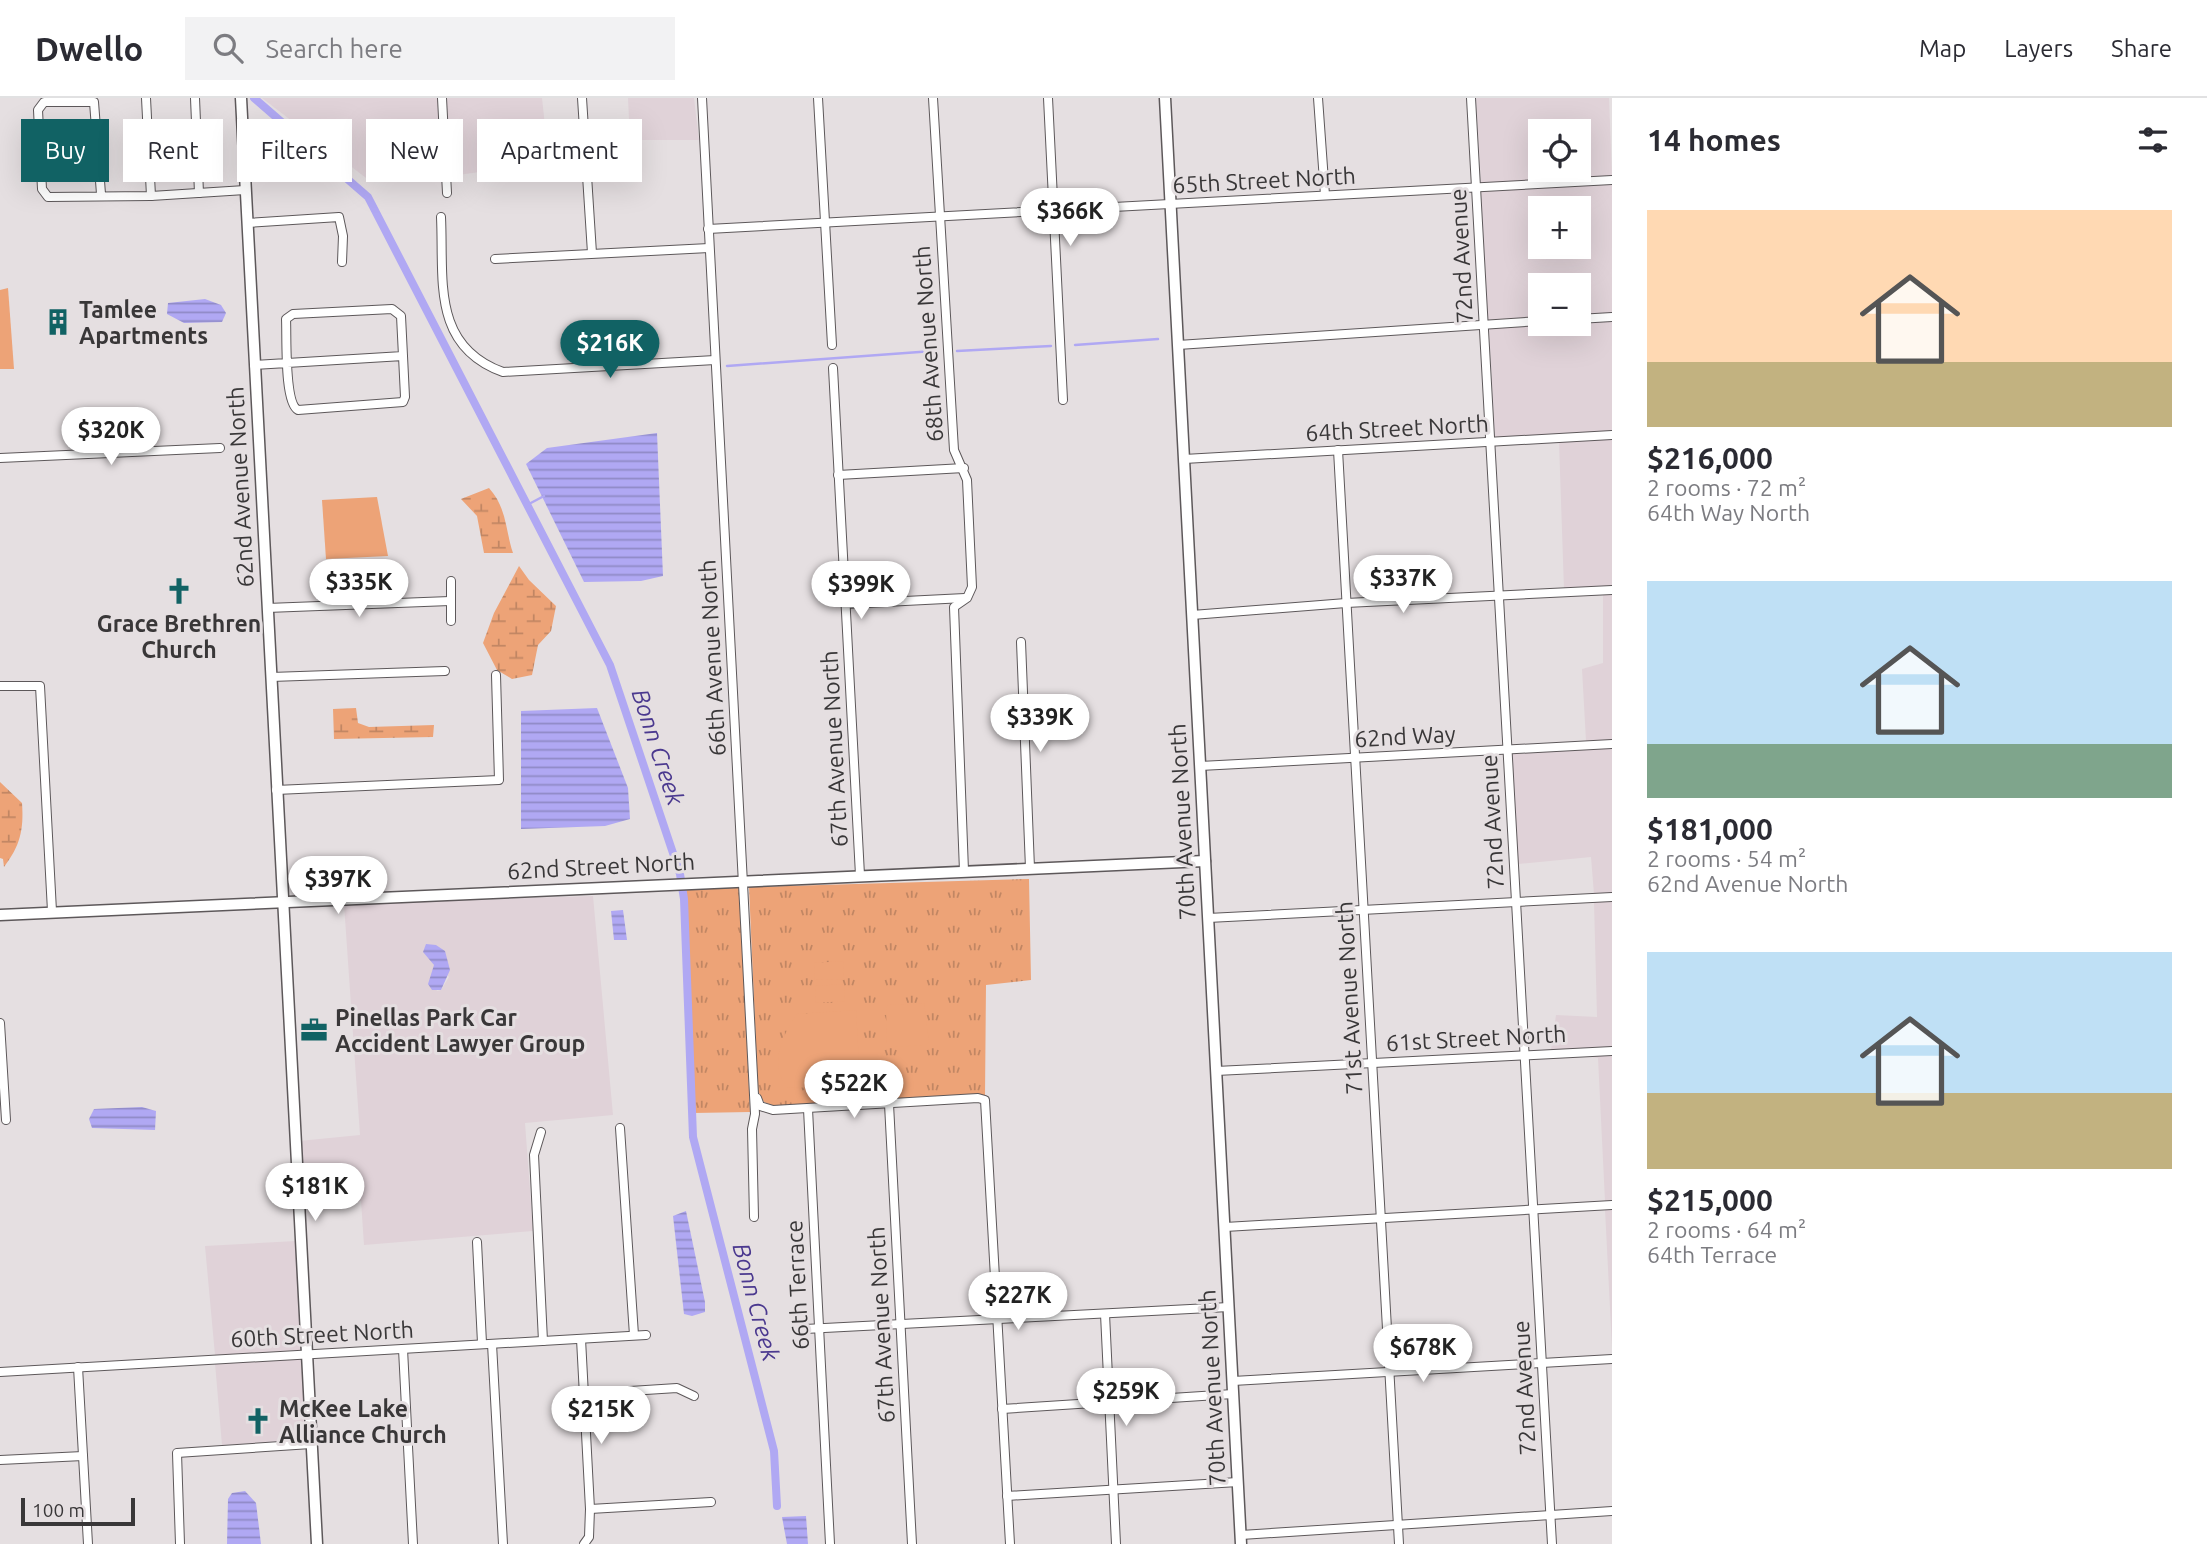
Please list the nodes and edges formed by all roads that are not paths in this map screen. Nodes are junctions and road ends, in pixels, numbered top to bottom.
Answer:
1 (146, 98) edge
2 (195, 98) edge
3 (442, 98) edge
4 (582, 98) edge
5 (702, 98) edge
6 (818, 98) edge
7 (933, 98) edge
8 (1048, 98) edge
9 (1164, 98) edge
10 (1318, 98) edge
11 (1471, 98) edge
12 (241, 102) edge
13 (1612, 180) edge
14 (1476, 187) junction
15 (245, 190) junction
16 (199, 193) junction
17 (447, 193) dead end
18 (101, 194) junction
19 (1325, 195) junction
20 (151, 196) junction
21 (1170, 204) junction
22 (1054, 210) junction
23 (442, 217) dead end
24 (940, 217) junction
25 (247, 223) junction
26 (825, 223) junction
27 (708, 229) junction
28 (709, 248) junction
29 (592, 253) junction
30 (495, 259) dead end
31 (342, 262) dead end
32 (1612, 317) edge
33 (1591, 318) edge
34 (1528, 322) edge
35 (1484, 324) junction
36 (832, 345) dead end
37 (1178, 345) junction
38 (403, 356) junction
39 (715, 360) junction
40 (288, 363) junction
41 (254, 365) junction
42 (833, 368) dead end
43 (1063, 400) dead end
44 (1612, 435) edge
45 (1490, 441) junction
46 (220, 448) dead end
47 (1338, 450) junction
48 (0, 458) edge
49 (1184, 459) junction
50 (964, 468) junction
51 (838, 475) junction
52 (451, 581) dead end
53 (1612, 590) edge
54 (1499, 597) junction
55 (967, 598) junction
56 (450, 601) junction
57 (1346, 603) junction
58 (845, 604) junction
59 (267, 608) junction
60 (1192, 615) junction
61 (451, 621) dead end
62 (1021, 642) dead end
63 (445, 671) dead end
64 (496, 675) dead end
65 (271, 677) junction
66 (0, 686) edge
67 (1612, 744) edge
68 (1508, 749) junction
69 (1355, 758) junction
70 (1200, 766) junction
71 (276, 790) junction
72 (1205, 862) junction
73 (1030, 868) junction
74 (964, 871) junction
75 (860, 875) junction
76 (744, 881) junction
77 (1612, 897) edge
78 (1516, 901) junction
79 (282, 903) junction
80 (1363, 910) junction
81 (52, 911) junction
82 (0, 915) edge
83 (1208, 918) junction
84 (0, 1023) edge
85 (1612, 1051) edge
86 (1524, 1055) junction
87 (1371, 1062) junction
88 (1216, 1071) junction
89 (754, 1092) junction
90 (889, 1104) junction
91 (808, 1108) junction
92 (6, 1120) dead end
93 (620, 1128) dead end
94 (541, 1132) dead end
95 (1612, 1205) edge
96 (1533, 1209) junction
97 (754, 1217) dead end
98 (1380, 1218) junction
99 (1224, 1227) junction
100 (477, 1242) dead end
101 (1229, 1307) junction
102 (1105, 1314) junction
103 (997, 1319) junction
104 (900, 1324) junction
105 (805, 1329) dead end
106 (819, 1329) junction
107 (634, 1335) junction
108 (646, 1335) dead end
109 (581, 1339) junction
110 (543, 1341) junction
111 (482, 1343) junction
112 (492, 1344) junction
113 (403, 1349) junction
114 (307, 1354) junction
115 (1612, 1359) edge
116 (1542, 1363) junction
117 (78, 1367) junction
118 (0, 1372) edge
119 (1389, 1372) junction
120 (1233, 1381) junction
121 (583, 1394) junction
122 (1233, 1394) junction
123 (694, 1396) dead end
124 (1110, 1402) junction
125 (1002, 1409) junction
126 (311, 1444) junction
127 (83, 1456) junction
128 (0, 1460) edge
129 (1238, 1482) junction
130 (1114, 1490) junction
131 (1007, 1496) junction
132 (711, 1502) dead end
133 (590, 1509) junction
134 (1612, 1511) edge
135 (1550, 1515) junction
136 (1398, 1525) junction
137 (1241, 1539) edge
138 (88, 1544) edge
139 (180, 1544) edge
140 (317, 1544) edge
141 (413, 1544) edge
142 (503, 1544) edge
143 (584, 1544) edge
144 (830, 1544) edge
145 (912, 1544) edge
146 (1010, 1544) edge
147 (1116, 1544) edge
148 (1399, 1544) edge
149 (1552, 1544) edge

1 - 20 street
2 - 16 street
3 - 17 street
4 - 29 street
5 - 27 street, 66th Avenue North
6 - 26 street
7 - 24 street, 68th Avenue North
8 - 22 street
9 - 21 street, 70th Avenue North
10 - 19 street
11 - 14 street, 72nd Avenue
12 - 15 street, 62nd Avenue North
13 - 14 street, 65th Street North
14 - 19 street, 65th Street North
14 - 35 street, 72nd Avenue
15 - 16 street
15 - 25 street, 62nd Avenue North
16 - 20 street
18 - 18 street
18 - 20 street
19 - 21 street, 65th Street North
21 - 22 street, 65th Street North
21 - 37 street, 70th Avenue North
22 - 24 street, 65th Street North
22 - 43 street
23 - 39 street
24 - 26 street, 65th Street North
24 - 50 street, 68th Avenue North
25 - 31 street
25 - 41 street, 62nd Avenue North
26 - 27 street, 65th Street North
26 - 36 street
27 - 28 street, 66th Avenue North
28 - 29 street
28 - 39 street, 66th Avenue North
29 - 30 street
32 - 33 street
34 - 35 street
35 - 37 street
35 - 45 street, 72nd Avenue
37 - 49 street, 70th Avenue North
38 - 40 street
38 - 40 street
38 - 40 street
39 - 76 street, 66th Avenue North
40 - 41 street
41 - 59 street, 62nd Avenue North
42 - 51 street, 67th Avenue North
44 - 45 street, 64th Street North
45 - 47 street, 64th Street North
45 - 54 street, 72nd Avenue
46 - 48 street
47 - 49 street, 64th Street North
47 - 57 street, 71st Avenue North
49 - 60 street, 70th Avenue North
50 - 51 street
50 - 55 street, 68th Avenue North
51 - 58 street, 67th Avenue North
52 - 56 street
53 - 54 street
54 - 57 street
54 - 68 street, 72nd Avenue
55 - 58 street
55 - 74 street, 68th Avenue North
56 - 59 street
56 - 61 street
57 - 60 street
57 - 69 street, 71st Avenue North
58 - 75 street, 67th Avenue North
59 - 65 street, 62nd Avenue North
60 - 70 street, 70th Avenue North
62 - 73 street
63 - 65 street
64 - 71 street
65 - 71 street, 62nd Avenue North
66 - 81 street
67 - 68 street, 62nd Way
68 - 69 street, 62nd Way
68 - 78 street, 72nd Avenue
69 - 70 street, 62nd Way
69 - 80 street, 71st Avenue North
70 - 72 street, 70th Avenue North
71 - 79 street, 62nd Avenue North
72 - 73 street, 62nd Street North
72 - 83 street, 70th Avenue North
73 - 74 street, 62nd Street North
74 - 75 street, 62nd Street North
75 - 76 street, 62nd Street North
76 - 79 street, 62nd Street North
76 - 89 street, 66th Avenue North
77 - 78 street
78 - 80 street
78 - 86 street, 72nd Avenue
79 - 81 street, 62nd Street North
79 - 114 street, 62nd Avenue North
80 - 83 street
80 - 87 street, 71st Avenue North
81 - 82 street, 62nd Street North
83 - 88 street, 70th Avenue North
84 - 92 street
85 - 86 street, 61st Street North
86 - 87 street, 61st Street North
86 - 96 street, 72nd Avenue
87 - 88 street, 61st Street North
87 - 98 street, 71st Avenue North
88 - 99 street, 70th Avenue North
89 - 91 street
89 - 97 street, 66th Avenue North
90 - 91 street
90 - 103 street
90 - 104 street, 67th Avenue North
91 - 106 street, 66th Terrace
93 - 107 street
94 - 110 street
95 - 96 street
96 - 98 street
96 - 116 street, 72nd Avenue
98 - 99 street
98 - 119 street, 71st Avenue North
99 - 101 street, 70th Avenue North
100 - 111 street
101 - 102 street
101 - 120 street, 70th Avenue North
102 - 103 street
102 - 124 street
103 - 104 street
103 - 125 street
104 - 106 street
104 - 145 street, 67th Avenue North
105 - 106 street
106 - 144 street, 66th Terrace
107 - 108 street, 60th Street North
107 - 109 street, 60th Street North
109 - 110 street, 60th Street North
109 - 121 street
110 - 112 street, 60th Street North
111 - 112 street, 60th Street North
111 - 113 street, 60th Street North
112 - 142 street
113 - 114 street, 60th Street North
113 - 141 street
114 - 117 street, 60th Street North
114 - 126 street, 62nd Avenue North
115 - 116 street
116 - 119 street
116 - 135 street, 72nd Avenue
117 - 118 street, 60th Street North
117 - 127 street
119 - 120 street
119 - 136 street, 71st Avenue North
120 - 122 street, 70th Avenue North
121 - 123 street
121 - 133 street
122 - 124 street
122 - 129 street, 70th Avenue North
124 - 125 street
124 - 130 street
125 - 131 street
126 - 139 street
126 - 140 street, 62nd Avenue North
127 - 128 street
127 - 138 street
129 - 130 street
129 - 137 street, 70th Avenue North
130 - 131 street
130 - 147 street
131 - 146 street
132 - 133 street
133 - 143 street
134 - 135 street
135 - 136 street
135 - 149 street, 72nd Avenue
136 - 137 street
136 - 148 street, 71st Avenue North

